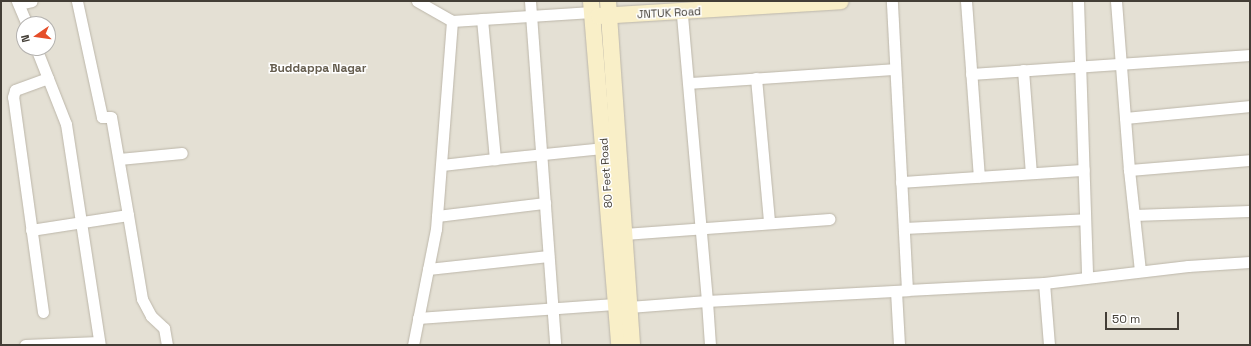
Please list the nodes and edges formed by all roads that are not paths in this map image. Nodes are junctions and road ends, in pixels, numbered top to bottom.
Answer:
1 (32, 1) edge
2 (77, 1) edge
3 (417, 1) edge
4 (530, 1) edge
5 (836, 1) edge
6 (892, 1) edge
7 (966, 1) edge
8 (1078, 1) edge
9 (1116, 1) edge
10 (18, 2) edge
11 (609, 9) edge
12 (592, 10) edge
13 (682, 13) junction
14 (531, 15) junction
15 (24, 16) edge
16 (482, 19) junction
17 (452, 21) junction
18 (1250, 55) edge
19 (39, 56) edge
20 (1120, 63) junction
21 (1080, 66) junction
22 (895, 69) junction
23 (1023, 70) junction
24 (971, 74) junction
25 (48, 78) junction
26 (756, 78) junction
27 (689, 83) junction
28 (1250, 106) edge
29 (1124, 118) junction
30 (604, 148) junction
31 (182, 153) dead end
32 (542, 156) junction
33 (496, 159) junction
34 (119, 160) junction
35 (1250, 160) edge
36 (442, 165) junction
37 (1084, 170) junction
38 (1129, 170) junction
39 (1031, 173) junction
40 (980, 177) junction
41 (901, 182) junction
42 (545, 202) junction
43 (1249, 211) edge
44 (128, 215) junction
45 (1134, 215) junction
46 (437, 216) junction
47 (829, 219) dead end
48 (1085, 220) junction
49 (82, 222) junction
50 (769, 222) junction
51 (701, 227) junction
52 (904, 228) junction
53 (31, 230) junction
54 (624, 234) junction
55 (548, 256) junction
56 (1250, 262) edge
57 (428, 269) junction
58 (1140, 271) junction
59 (1087, 277) junction
60 (1044, 282) junction
61 (907, 290) junction
62 (896, 291) junction
63 (707, 301) junction
64 (622, 306) junction
65 (552, 309) junction
66 (42, 312) dead end
67 (418, 318) junction
68 (100, 344) edge
69 (25, 345) edge
70 (167, 345) edge
71 (413, 345) edge
72 (555, 345) edge
73 (619, 345) edge
74 (632, 345) edge
75 (710, 345) edge
76 (899, 345) edge
77 (1049, 345) edge

1 - 10 street
2 - 34 street
3 - 17 street
4 - 14 street
5 - 13 main road, JNTUK Road
6 - 22 street
7 - 24 street
8 - 21 street
9 - 20 street
10 - 15 street
11 - 12 main road, JNTUK Road
11 - 13 main road, JNTUK Road
11 - 54 main road, 80 Feet Road
12 - 14 street
12 - 30 main road, 80 Feet Road
13 - 27 street
14 - 16 street
14 - 32 street
16 - 17 street
16 - 33 street
17 - 36 street
18 - 20 street
19 - 25 street
20 - 21 street
20 - 29 street
21 - 23 street
21 - 37 street
22 - 26 street
22 - 41 street
23 - 24 street
23 - 39 street
24 - 40 street
25 - 49 street
25 - 53 street
26 - 27 street
26 - 50 street
27 - 51 street
28 - 29 street
29 - 38 street
30 - 32 street
30 - 64 main road, 80 Feet Road
31 - 34 street
32 - 33 street
32 - 42 street
33 - 36 street
34 - 44 street
35 - 38 street
36 - 46 street
37 - 39 street
37 - 48 street
38 - 45 street
39 - 40 street
40 - 41 street
41 - 52 street
42 - 46 street
42 - 55 street
43 - 45 street
44 - 49 street
44 - 70 street
45 - 58 street
46 - 57 street
47 - 50 street
48 - 52 street
48 - 59 street
49 - 53 street
49 - 68 street
50 - 51 street
51 - 54 street
51 - 63 street
52 - 61 street
53 - 66 street
54 - 64 main road, 80 Feet Road
55 - 57 street
55 - 65 street
56 - 58 street
57 - 67 street
58 - 59 street
59 - 60 street
60 - 61 street
60 - 77 street
61 - 62 street
62 - 63 street
62 - 76 street
63 - 64 street
63 - 75 street
64 - 65 street
64 - 73 main road, 80 Feet Road
64 - 74 main road, 80 Feet Road
65 - 67 street
65 - 72 street
67 - 71 street
68 - 69 street

